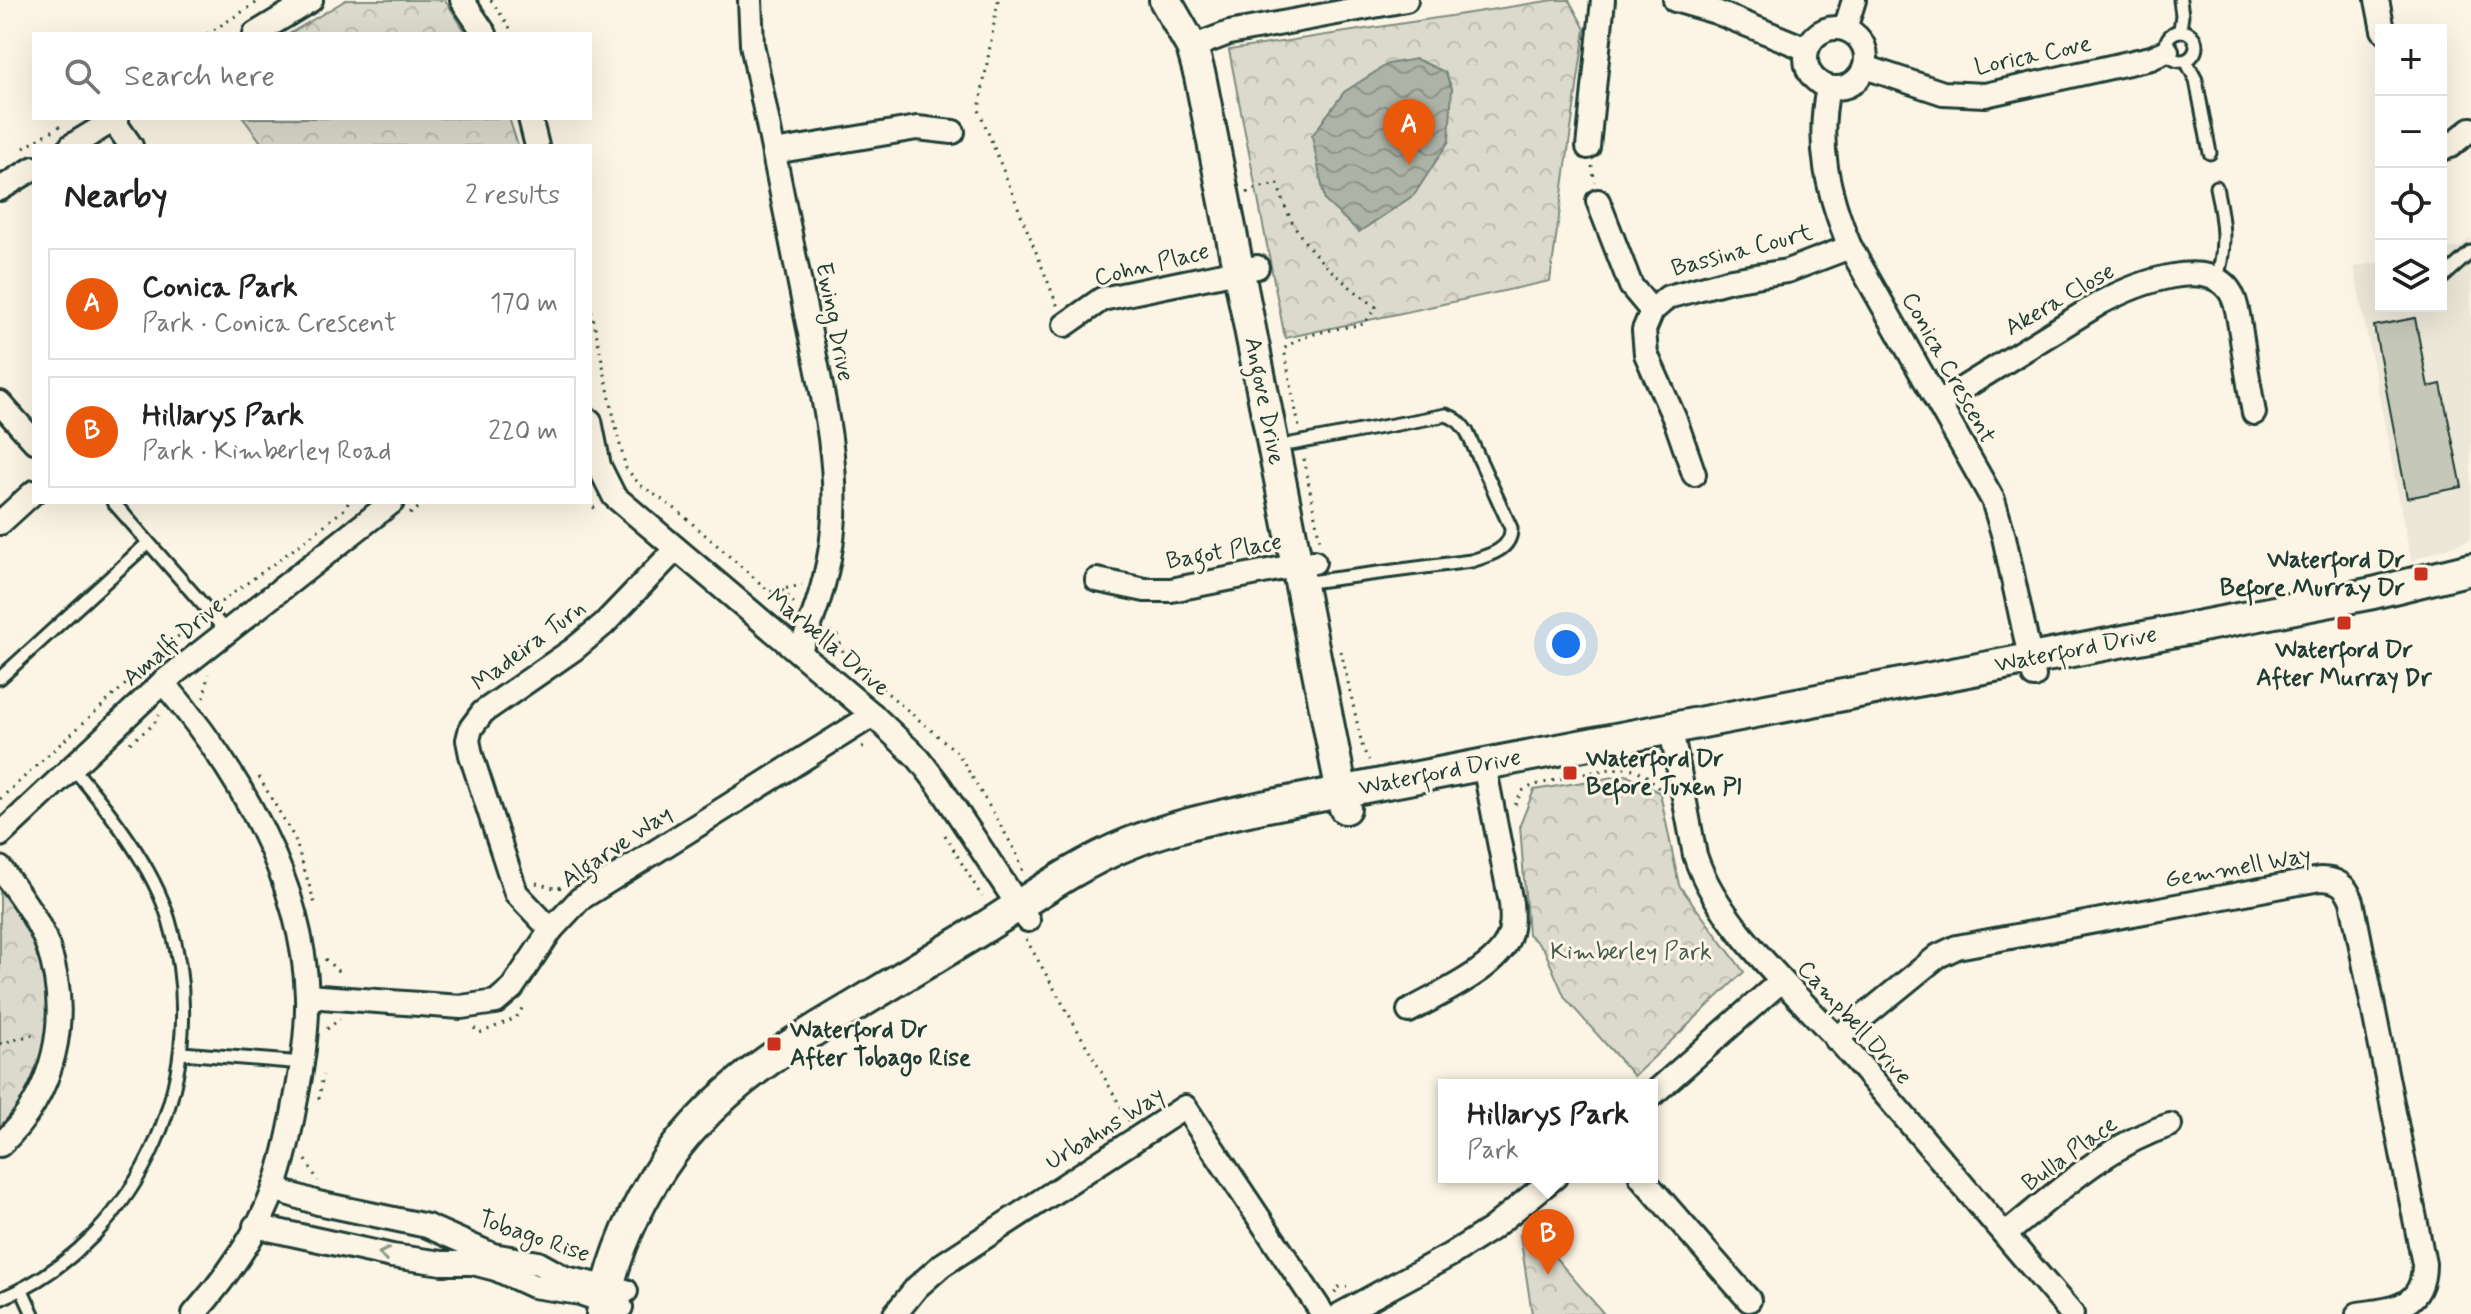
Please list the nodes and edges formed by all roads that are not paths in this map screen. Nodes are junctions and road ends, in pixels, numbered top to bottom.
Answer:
1 (311, 0) edge
2 (462, 0) edge
3 (750, 0) edge
4 (1165, 0) edge
5 (1183, 0) edge
6 (1406, 0) edge
7 (1603, 0) edge
8 (1675, 0) edge
9 (1854, 0) edge
10 (2180, 0) edge
11 (2377, 0) edge
12 (2382, 24) edge
13 (1845, 29) junction
14 (2180, 30) junction
15 (258, 32) edge
16 (484, 32) edge
17 (1198, 44) junction
18 (1807, 49) junction
19 (2176, 56) junction
20 (1865, 67) junction
21 (1828, 88) junction
22 (112, 120) edge
23 (116, 120) edge
24 (530, 120) edge
25 (2471, 129) edge
26 (953, 132) dead end
27 (66, 136) edge
28 (130, 144) edge
29 (536, 144) edge
30 (1588, 147) road end
31 (2447, 147) edge
32 (774, 152) junction
33 (2210, 153) dead end
34 (29, 158) edge
35 (2216, 187) dead end
36 (0, 189) edge
37 (1598, 201) road end
38 (1850, 247) junction
39 (2471, 252) edge
40 (1248, 269) junction
41 (2447, 274) edge
42 (2217, 278) junction
43 (1652, 311) junction
44 (1065, 325) road end
45 (0, 403) edge
46 (1939, 403) junction
47 (2254, 413) dead end
48 (592, 431) edge
49 (32, 439) edge
50 (1291, 444) junction
51 (1694, 474) dead end
52 (32, 494) edge
53 (115, 504) edge
54 (393, 507) edge
55 (0, 523) edge
56 (148, 543) junction
57 (676, 549) junction
58 (2471, 569) edge
59 (1307, 573) junction
60 (1097, 580) dead end
61 (2471, 592) edge
62 (226, 631) junction
63 (799, 652) junction
64 (2032, 668) junction
65 (0, 678) edge
66 (163, 682) junction
67 (868, 718) junction
68 (1673, 736) junction
69 (72, 767) junction
70 (1485, 773) junction
71 (1353, 798) junction
72 (0, 835) edge
73 (0, 868) edge
74 (1022, 917) junction
75 (551, 930) junction
76 (1781, 981) junction
77 (317, 996) junction
78 (1409, 1011) dead end
79 (1836, 1039) junction
80 (182, 1053) junction
81 (313, 1068) junction
82 (1658, 1090) edge
83 (2170, 1125) dead end
84 (0, 1145) edge
85 (1548, 1183) edge
86 (1646, 1183) edge
87 (274, 1189) junction
88 (319, 1194) junction
89 (255, 1226) junction
90 (427, 1226) junction
91 (2006, 1234) junction
92 (309, 1238) junction
93 (420, 1260) junction
94 (22, 1290) junction
95 (0, 1299) edge
96 (1749, 1300) dead end
97 (614, 1302) edge
98 (2070, 1313) edge
99 (33, 1314) edge
100 (194, 1314) edge
101 (895, 1314) edge
102 (1323, 1314) edge
103 (1341, 1314) edge
104 (2358, 1314) edge

1 - 15 street
2 - 16 street
3 - 32 street, Ewing Drive
4 - 17 street, Angove Drive
5 - 17 street, Angove Drive
6 - 17 street
7 - 30 street
8 - 18 street
9 - 13 street
10 - 14 lane
11 - 12 street
13 - 18 street
13 - 20 street
14 - 19 lane
14 - 19 lane
17 - 40 street, Angove Drive
18 - 21 street
19 - 20 street, Lorica Cove
19 - 33 lane
20 - 21 street
21 - 38 street, Conica Crescent
22 - 27 street
23 - 28 street
24 - 29 street
25 - 31 street
26 - 32 street
32 - 63 street, Ewing Drive
34 - 36 street
35 - 42 lane
37 - 43 street, Bassina Court
38 - 43 street, Bassina Court
38 - 46 street, Conica Crescent
39 - 41 lane
40 - 44 street, Cohn Place
40 - 50 street, Angove Drive
40 - 59 street, Angove Drive
42 - 46 street, Akera Close
42 - 47 street
43 - 51 street
45 - 49 street
46 - 64 street, Conica Crescent
48 - 57 street, Marbella Drive
50 - 59 street, Angove Drive
50 - 59 lane
52 - 55 street
53 - 56 lane
54 - 62 street, Amalfi Drive
56 - 62 lane
56 - 65 lane
57 - 63 street, Marbella Drive
57 - 75 street, Madeira Turn
58 - 64 street, Waterford Drive
59 - 60 street, Bagot Place
59 - 71 street, Angove Drive
61 - 64 street, Waterford Drive
62 - 66 street, Amalfi Drive
63 - 67 street, Marbella Drive
64 - 68 street, Waterford Drive
66 - 69 street, Amalfi Drive
66 - 77 street
67 - 74 street, Marbella Drive
67 - 75 street, Algarve Way
68 - 70 street, Waterford Drive
68 - 76 street, Campbell Drive
69 - 72 street, Amalfi Drive
69 - 80 lane
70 - 71 street, Waterford Drive
70 - 78 street
71 - 74 street, Waterford Drive
73 - 84 street
74 - 97 street, Waterford Drive
75 - 77 street, Algarve Way
76 - 79 street, Campbell Drive
76 - 82 street
77 - 81 street
79 - 91 street, Campbell Drive
79 - 104 street, Gemmell Way
80 - 81 lane
80 - 94 lane
81 - 87 street
83 - 91 street, Bulla Place
85 - 103 street
86 - 96 street
87 - 88 street, Tobago Rise
87 - 89 street
88 - 90 street, Tobago Rise
88 - 92 street
89 - 92 street, Tobago Rise
89 - 100 street
90 - 93 street
90 - 97 street, Tobago Rise
91 - 98 street, Campbell Drive
93 -> 92 street, Tobago Rise
93 - 97 street, Tobago Rise
94 - 95 lane
94 - 99 lane
101 - 102 street, Urbahns Way

